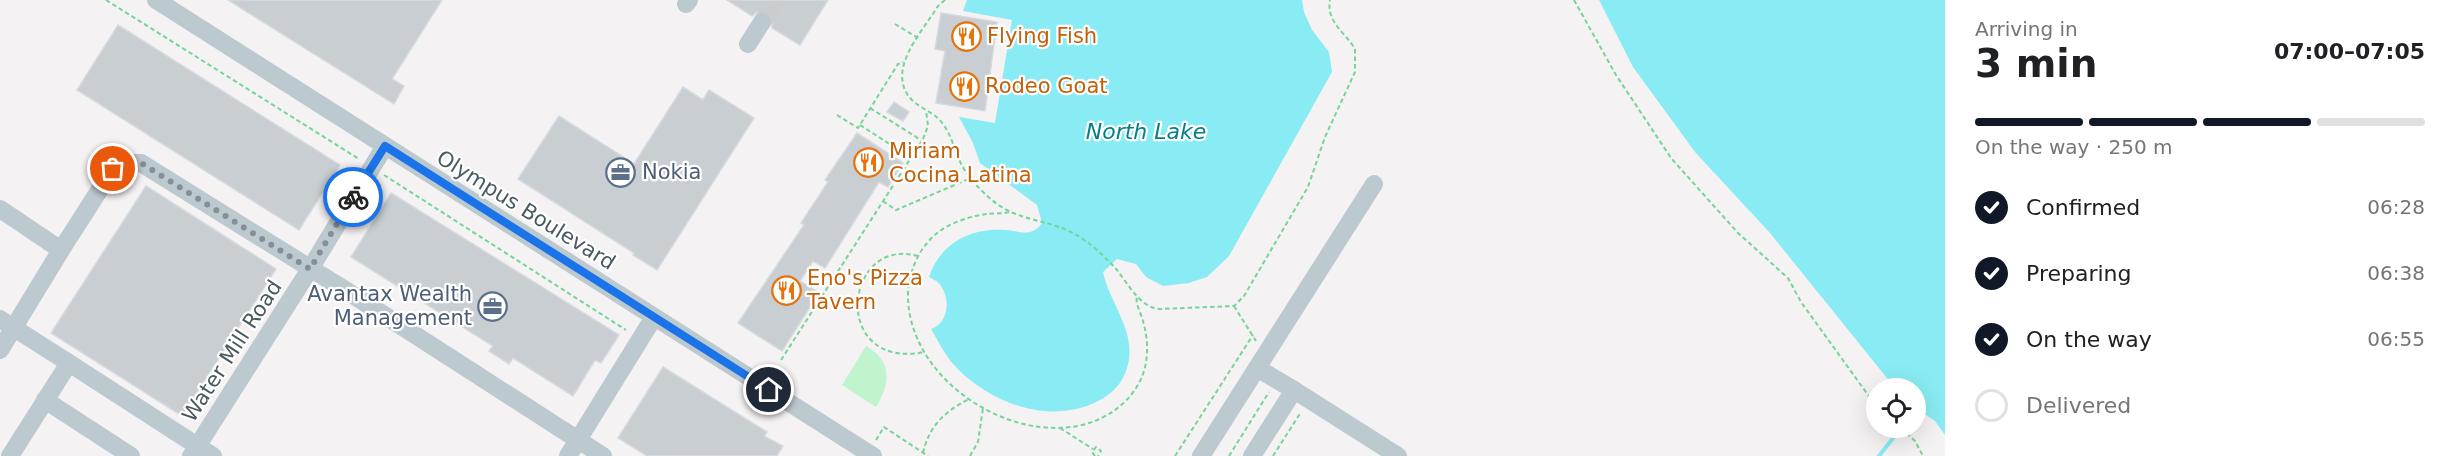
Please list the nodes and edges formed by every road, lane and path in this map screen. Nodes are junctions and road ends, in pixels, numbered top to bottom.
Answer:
1 (156, 0) edge
2 (945, 0) edge
3 (1330, 0) edge
4 (1574, 0) edge
5 (762, 22) tunnel mouth
6 (895, 24) dead end
7 (918, 38) junction
8 (748, 44) dead end
9 (903, 62) junction
10 (870, 108) junction
11 (926, 110) junction
12 (837, 115) dead end
13 (860, 125) junction
14 (922, 140) junction
15 (385, 146) junction
16 (911, 157) junction
17 (971, 178) junction
18 (1374, 183) dead end
19 (883, 201) junction
20 (0, 209) edge
21 (1011, 212) junction
22 (61, 250) junction
23 (918, 256) junction
24 (310, 269) junction
25 (1137, 295) junction
26 (1234, 306) junction
27 (654, 317) junction
28 (7, 324) edge
29 (1253, 335) junction
30 (0, 350) edge
31 (926, 352) junction
32 (781, 360) dead end
33 (1262, 360) junction
34 (69, 363) junction
35 (1276, 380) junction
36 (1866, 392) edge
37 (1301, 395) junction
38 (969, 399) junction
39 (45, 400) junction
40 (983, 408) junction
41 (1060, 428) junction
42 (1912, 438) edge
43 (579, 439) junction
44 (874, 448) edge
45 (1093, 449) junction
46 (195, 451) edge
47 (923, 453) junction
48 (10, 456) edge
49 (131, 456) edge
50 (213, 456) edge
51 (568, 456) edge
52 (603, 456) edge
53 (928, 456) edge
54 (970, 456) edge
55 (1099, 456) edge
56 (1175, 456) edge
57 (1201, 456) edge
58 (1229, 456) edge
59 (1252, 456) edge
60 (1273, 456) edge
61 (1398, 456) edge
62 (1923, 456) edge

1 - 15 street, Olympus Boulevard
2 - 7 path
3 - 26 path
4 - 36 path
5 - 8 street
6 - 7 path
7 - 9 path
9 - 10 path
9 - 11 path
10 - 13 path
10 - 14 path
11 - 14 path
11 - 17 path
12 - 13 path
13 - 16 path
14 - 16 path
15 - 24 street, Water Mill Road
15 - 27 street, Olympus Boulevard
16 - 19 path
17 - 19 path
17 - 21 path
18 - 33 street
19 - 32 path
20 - 22 street
21 - 23 path
21 - 25 path
22 - 24 street
22 - 28 street
23 - 31 path
23 - 31 path
24 - 43 street
24 - 46 street, Water Mill Road
25 - 26 path
25 - 41 path
26 - 29 path
27 - 43 street
27 - 44 street, Olympus Boulevard
28 - 30 street
28 - 34 street
29 - 33 path
29 - 56 path
31 - 38 path
33 - 35 street
33 - 57 street
34 - 39 street
34 - 46 street
35 - 37 street
35 - 58 path
37 - 59 street
37 - 60 path
37 - 61 street
38 - 40 path
38 - 47 path
39 - 48 street
39 - 49 street
40 - 41 path
40 - 54 path
41 - 45 path
42 - 62 path
43 - 51 street
43 - 52 street
44 - 47 path
45 - 55 path
45 - 55 path
46 - 50 street
47 - 53 path

